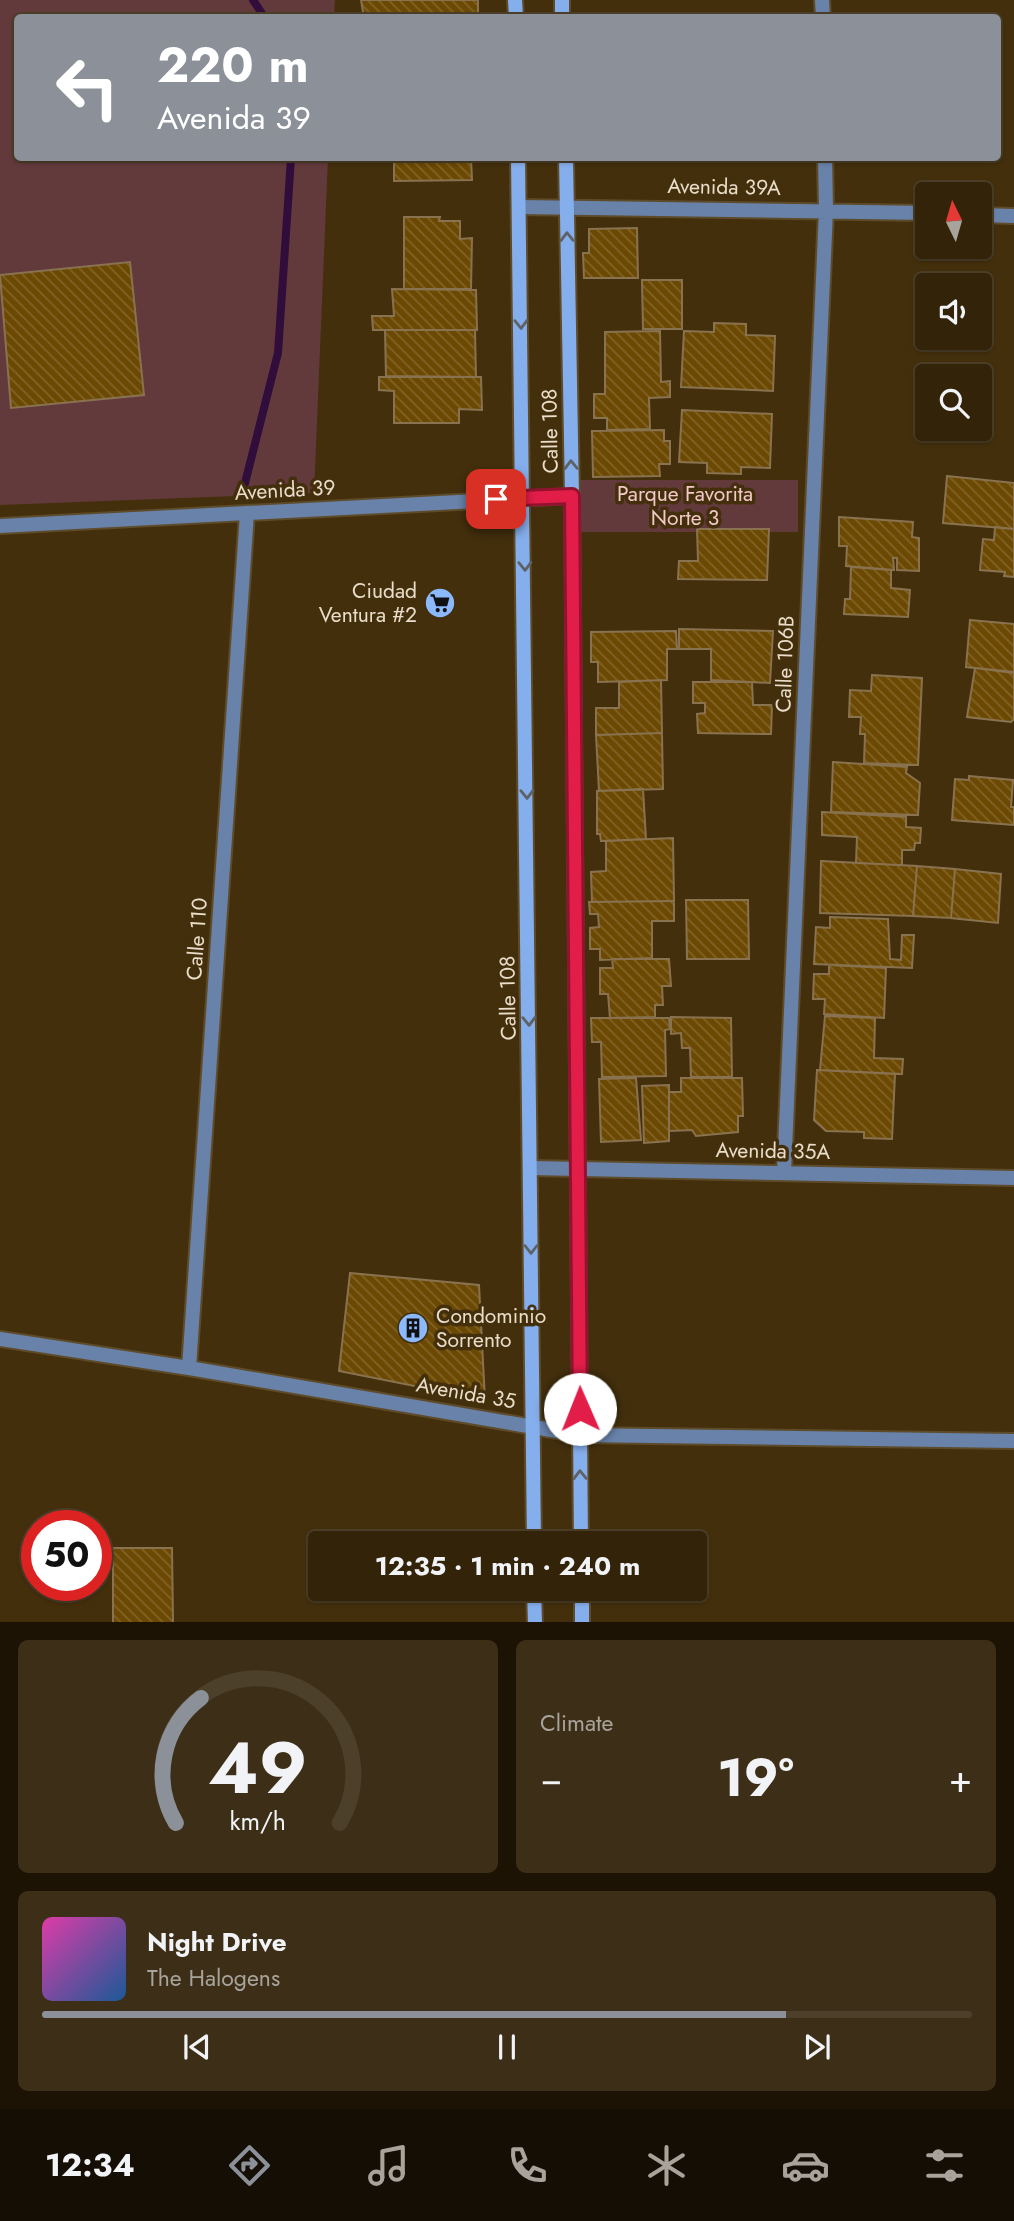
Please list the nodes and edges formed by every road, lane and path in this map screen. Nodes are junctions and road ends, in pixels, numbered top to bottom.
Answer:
1 (518, 161) edge
2 (566, 161) edge
3 (825, 161) edge
4 (567, 206) junction
5 (519, 207) junction
6 (826, 210) junction
7 (915, 213) edge
8 (992, 215) edge
9 (1014, 216) edge
10 (572, 496) junction
11 (524, 498) junction
12 (247, 513) junction
13 (0, 526) edge
14 (531, 1168) junction
15 (577, 1170) junction
16 (784, 1172) junction
17 (1014, 1178) edge
18 (0, 1339) edge
19 (189, 1368) junction
20 (533, 1426) junction
21 (580, 1435) junction
22 (1014, 1441) edge
23 (534, 1531) edge
24 (581, 1531) edge
25 (534, 1601) edge
26 (582, 1601) edge
27 (534, 1622) edge
28 (582, 1622) edge

1 - 5 main road, Calle 108
2 - 4 main road, Calle 108
3 - 6 street, Calle 106B
4 - 5 street, Avenida 39A
4 - 6 street, Avenida 39A
10 -> 4 main road, Calle 108
5 -> 11 main road, Calle 108
6 - 7 street, Avenida 39A
6 - 16 street, Calle 106B
8 - 9 street
10 - 11 street, Avenida 39
10 - 15 main road, Calle 108
11 - 12 street, Avenida 39
11 -> 14 main road, Calle 108
12 - 13 street, Avenida 39
12 - 19 street, Calle 110
14 - 15 street, Avenida 35A
14 -> 20 main road, Calle 108
15 - 16 street, Avenida 35A
15 - 21 main road, Calle 108
16 - 17 street, Avenida 35A
18 - 19 street, Avenida 35
19 - 20 street, Avenida 35
20 - 21 street, Avenida 35
20 - 23 main road, Calle 108
21 - 22 street, Avenida 35
24 -> 21 main road, Calle 108
25 - 27 main road
26 - 28 main road

